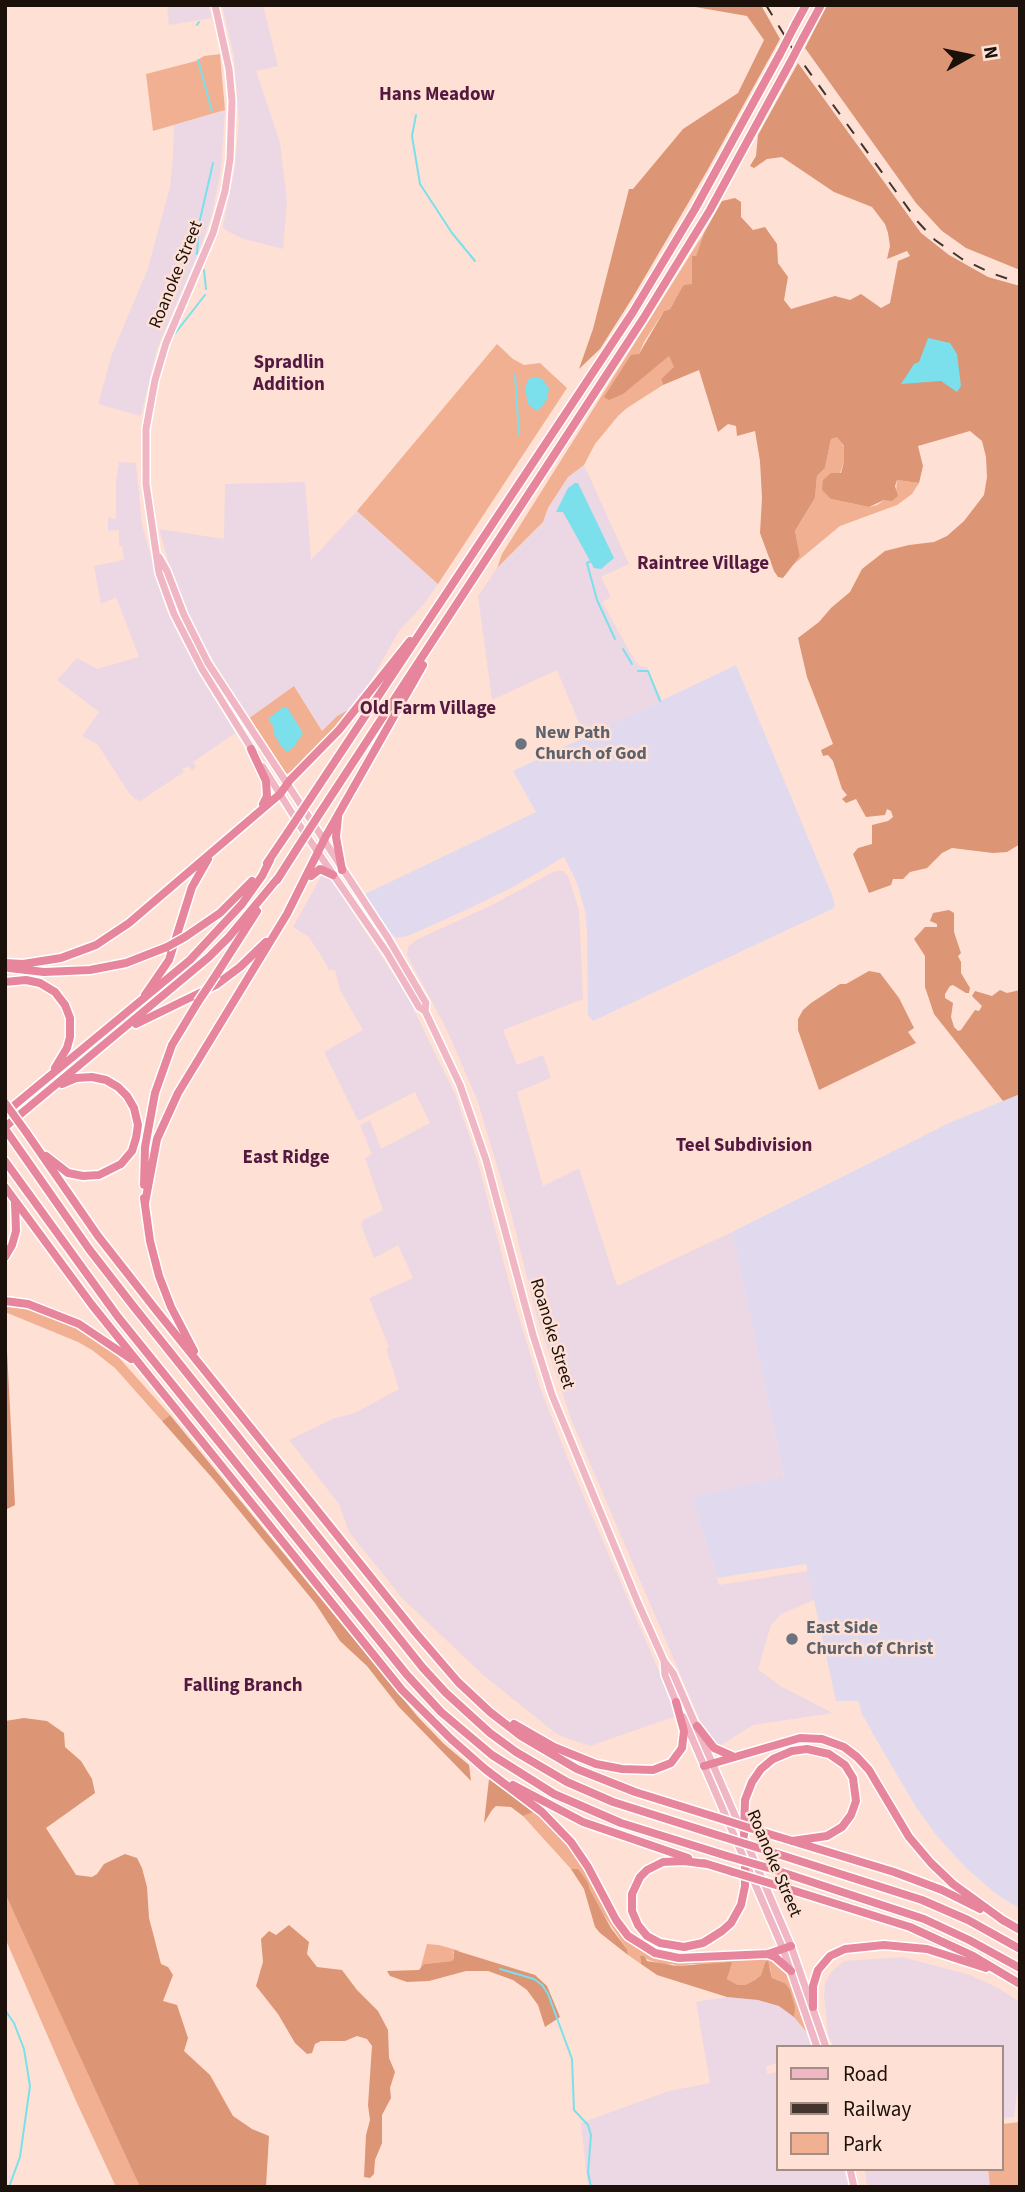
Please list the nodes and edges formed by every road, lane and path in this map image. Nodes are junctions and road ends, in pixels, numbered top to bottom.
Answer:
1 (215, 5) edge
2 (806, 5) edge
3 (821, 5) edge
4 (159, 557) junction
5 (450, 589) junction
6 (460, 600) junction
7 (251, 749) junction
8 (286, 785) junction
9 (279, 794) junction
10 (260, 809) junction
11 (338, 813) junction
12 (323, 841) junction
13 (218, 845) junction
14 (318, 853) junction
15 (270, 860) junction
16 (342, 870) junction
17 (333, 875) junction
18 (278, 878) junction
19 (302, 887) junction
20 (276, 932) junction
21 (391, 952) junction
22 (5, 965) edge
23 (5, 982) edge
24 (134, 1008) junction
25 (425, 1011) junction
26 (111, 1041) junction
27 (48, 1078) junction
28 (53, 1088) junction
29 (5, 1103) edge
30 (5, 1113) edge
31 (5, 1128) edge
32 (36, 1147) junction
33 (5, 1161) edge
34 (5, 1187) edge
35 (14, 1200) junction
36 (145, 1203) junction
37 (5, 1257) edge
38 (5, 1301) edge
39 (141, 1367) junction
40 (203, 1369) junction
41 (664, 1661) junction
42 (676, 1702) junction
43 (490, 1712) junction
44 (697, 1727) junction
45 (465, 1752) junction
46 (734, 1756) junction
47 (708, 1764) junction
48 (744, 1835) junction
49 (792, 1841) junction
50 (745, 1861) junction
51 (707, 1864) junction
52 (1004, 1921) junction
53 (1020, 1930) edge
54 (787, 1947) junction
55 (1020, 1949) edge
56 (768, 1954) junction
57 (1020, 1968) edge
58 (791, 1971) junction
59 (1016, 1982) edge
60 (813, 2007) junction
61 (816, 2045) edge
62 (825, 2045) edge
63 (851, 2172) edge
64 (854, 2187) edge

1 - 4 main road, Roanoke Street
2 - 5 highway, bridge
3 - 6 highway, bridge
4 - 7 main road, Roanoke Street
4 - 8 main road, Roanoke Street
5 - 8 highway
5 - 15 highway, bridge
6 - 11 highway
6 - 18 highway, bridge
7 - 9 main road, Roanoke Street
7 - 10 highway
8 - 9 highway
8 - 12 main road, Roanoke Street
9 - 10 highway
9 - 14 main road, Roanoke Street
10 - 13 highway
11 - 12 highway
11 - 16 highway
12 - 14 highway
12 - 16 main road, Roanoke Street
13 - 22 highway
13 - 24 highway
14 - 17 main road, Roanoke Street
14 - 19 highway
15 - 22 highway, bridge
15 - 24 highway
16 - 21 main road, Roanoke Street
17 - 19 highway
17 - 21 main road, Roanoke Street
18 - 26 highway
18 - 36 highway, bridge
19 - 20 highway
20 - 26 highway
20 - 36 highway
21 - 25 main road, Roanoke Street
21 - 25 main road, Roanoke Street
23 - 27 highway
24 - 27 highway
25 - 41 main road, Roanoke Street
26 - 28 highway
27 - 30 highway
28 - 31 highway
28 - 32 highway
29 - 32 highway, bridge
31 - 55 highway, bridge
32 - 40 highway
33 - 57 highway, bridge
34 - 35 highway
35 - 37 highway
35 - 39 highway
36 - 40 highway
38 - 39 highway
39 - 45 highway
40 - 43 highway
41 - 42 main road, Roanoke Street
41 - 44 main road, Roanoke Street
42 - 43 highway
42 - 47 main road, Roanoke Street
43 - 49 highway, bridge
44 - 46 highway
44 - 47 main road, Roanoke Street
45 - 51 highway
45 - 56 highway
46 - 47 highway
46 - 52 highway
47 - 48 main road, Roanoke Street
47 - 50 main road, Roanoke Street
48 - 49 highway
48 - 54 main road, Roanoke Street
49 - 52 highway
50 - 51 highway
50 - 54 main road, Roanoke Street
51 - 59 highway, bridge
52 - 53 highway
54 - 56 highway
54 - 58 main road, Roanoke Street
54 - 60 main road, Roanoke Street
56 - 58 highway
58 - 61 main road, Roanoke Street
59 - 60 highway
60 - 62 main road, Roanoke Street
63 - 64 main road

